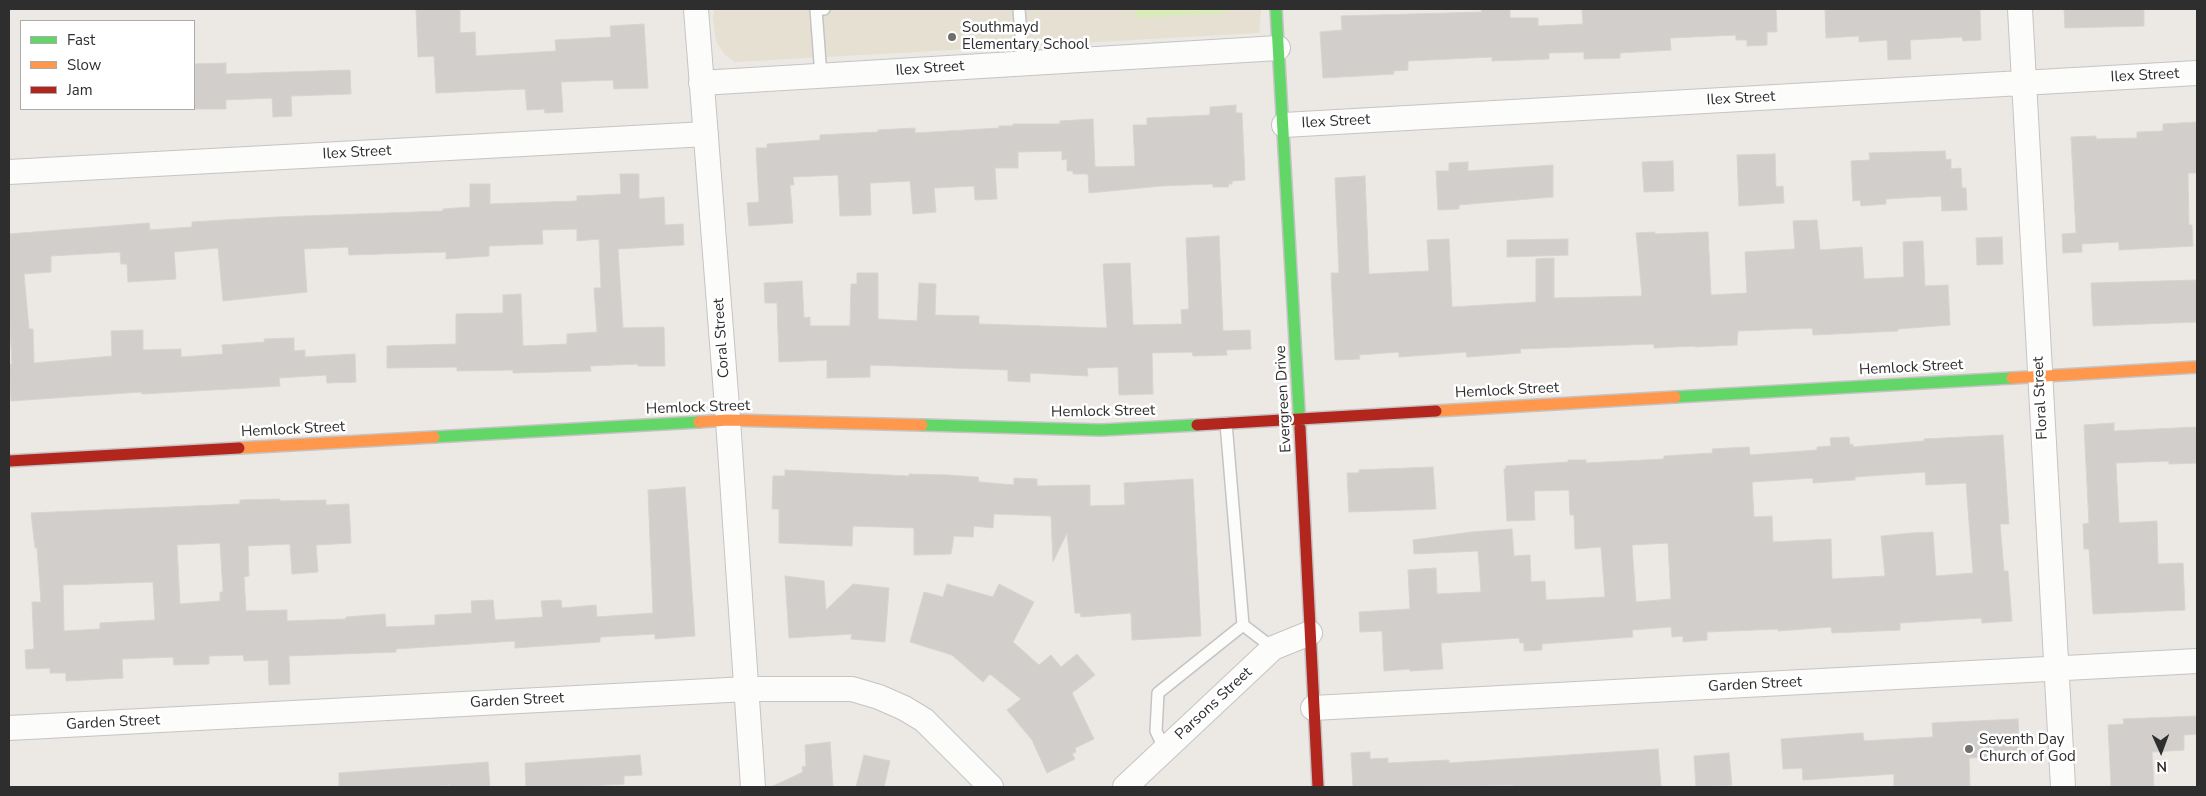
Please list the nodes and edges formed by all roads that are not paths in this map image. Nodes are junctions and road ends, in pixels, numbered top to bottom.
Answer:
1 (696, 9) edge
2 (824, 9) edge
3 (1019, 9) edge
4 (1276, 9) edge
5 (2020, 9) edge
6 (1278, 48) junction
7 (1023, 63) junction
8 (2197, 73) edge
9 (820, 76) junction
10 (701, 83) junction
11 (2023, 83) junction
12 (1284, 125) junction
13 (706, 134) junction
14 (9, 172) edge
15 (2197, 367) edge
16 (2040, 376) junction
17 (1300, 418) junction
18 (728, 420) junction
19 (1226, 422) junction
20 (9, 461) edge
21 (1243, 625) junction
22 (1310, 633) junction
23 (1273, 648) junction
24 (2197, 662) edge
25 (2057, 670) junction
26 (747, 688) junction
27 (1313, 708) junction
28 (9, 728) edge
29 (1165, 750) junction
30 (753, 787) edge
31 (991, 787) edge
32 (1125, 787) edge
33 (1318, 787) edge
34 (2063, 787) edge

1 - 10 street, Coral Street
2 - 9 lane
3 - 7 lane
4 - 6 street, Evergreen Drive
5 - 11 street, Floral Street
6 - 7 street, Ilex Street
6 - 12 street, Evergreen Drive
7 - 9 street, Ilex Street
8 - 11 street, Ilex Street
9 - 10 street, Ilex Street
10 - 13 street, Coral Street
11 - 12 street, Ilex Street
11 - 16 street, Floral Street
12 - 17 street, Evergreen Drive
13 - 14 street, Ilex Street
13 - 18 street, Coral Street
15 - 16 street, Hemlock Street
16 - 17 street, Hemlock Street
16 - 25 street, Floral Street
17 - 19 street, Hemlock Street
17 - 22 street, Evergreen Drive
18 - 19 street, Hemlock Street
18 - 20 street, Hemlock Street
18 - 26 street, Coral Street
19 - 21 lane
21 - 23 lane
21 - 29 lane
22 - 23 street, Parsons Street
22 - 27 street, Evergreen Drive
23 - 29 street, Parsons Street
24 - 25 street, Garden Street
25 - 27 street, Garden Street
25 - 34 street, Floral Street
26 - 28 street, Garden Street
26 - 30 street, Coral Street
26 - 31 street, Garden Street
27 - 33 street, Evergreen Drive
29 - 32 street, Parsons Street

